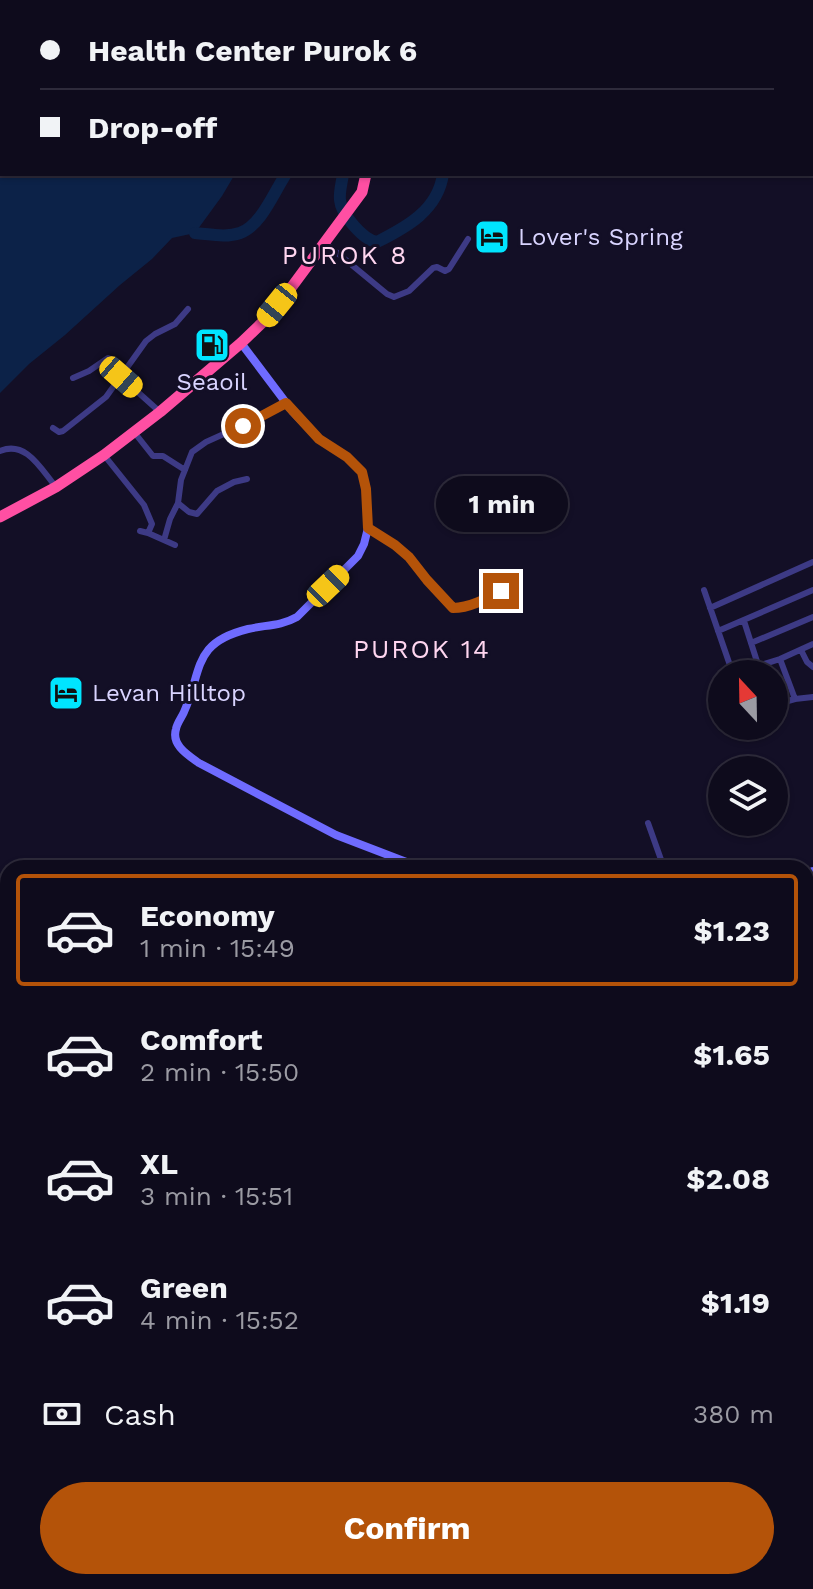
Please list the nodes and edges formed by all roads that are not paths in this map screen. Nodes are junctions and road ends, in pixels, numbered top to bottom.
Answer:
1 (366, 176) edge
2 (468, 239) dead end
3 (324, 242) junction
4 (188, 309) dead end
5 (241, 343) junction
6 (123, 375) junction
7 (73, 378) dead end
8 (286, 403) junction
9 (160, 412) junction
10 (53, 428) dead end
11 (134, 432) junction
12 (0, 451) edge
13 (104, 455) junction
14 (185, 470) junction
15 (247, 479) dead end
16 (56, 487) junction
17 (178, 503) junction
18 (0, 517) edge
19 (368, 528) junction
20 (164, 540) junction
21 (175, 545) dead end
22 (813, 562) edge
23 (704, 590) dead end
24 (813, 590) edge
25 (501, 591) dead end
26 (710, 608) junction
27 (813, 617) edge
28 (744, 621) junction
29 (718, 631) junction
30 (751, 643) junction
31 (813, 644) edge
32 (801, 650) junction
33 (780, 659) joint
34 (728, 660) edge
35 (756, 660) edge
36 (813, 667) edge
37 (813, 697) edge
38 (795, 699) junction
39 (788, 701) edge
40 (648, 823) dead end
41 (401, 860) edge
42 (661, 860) edge

1 - 3 highway
2 - 3 street
3 - 5 highway
4 - 6 street
5 - 8 street
5 - 9 highway
6 - 7 street
6 - 9 street
6 - 10 street
8 - 14 street
8 - 19 street
9 - 11 highway
11 - 13 highway
11 - 14 street
12 - 16 street
13 - 16 highway
13 - 20 street
14 - 17 street
15 - 17 street
16 - 18 highway
17 - 20 street
19 - 25 street
19 - 41 street
20 - 21 street
22 - 26 street
23 - 26 street
24 - 28 street
26 - 29 street
27 - 30 street
28 - 29 street
28 - 30 street
29 - 34 street
30 - 35 street
31 - 32 street
32 - 33 street
32 - 36 street
33 - 38 street
37 - 38 street
38 - 39 street
40 - 42 street

